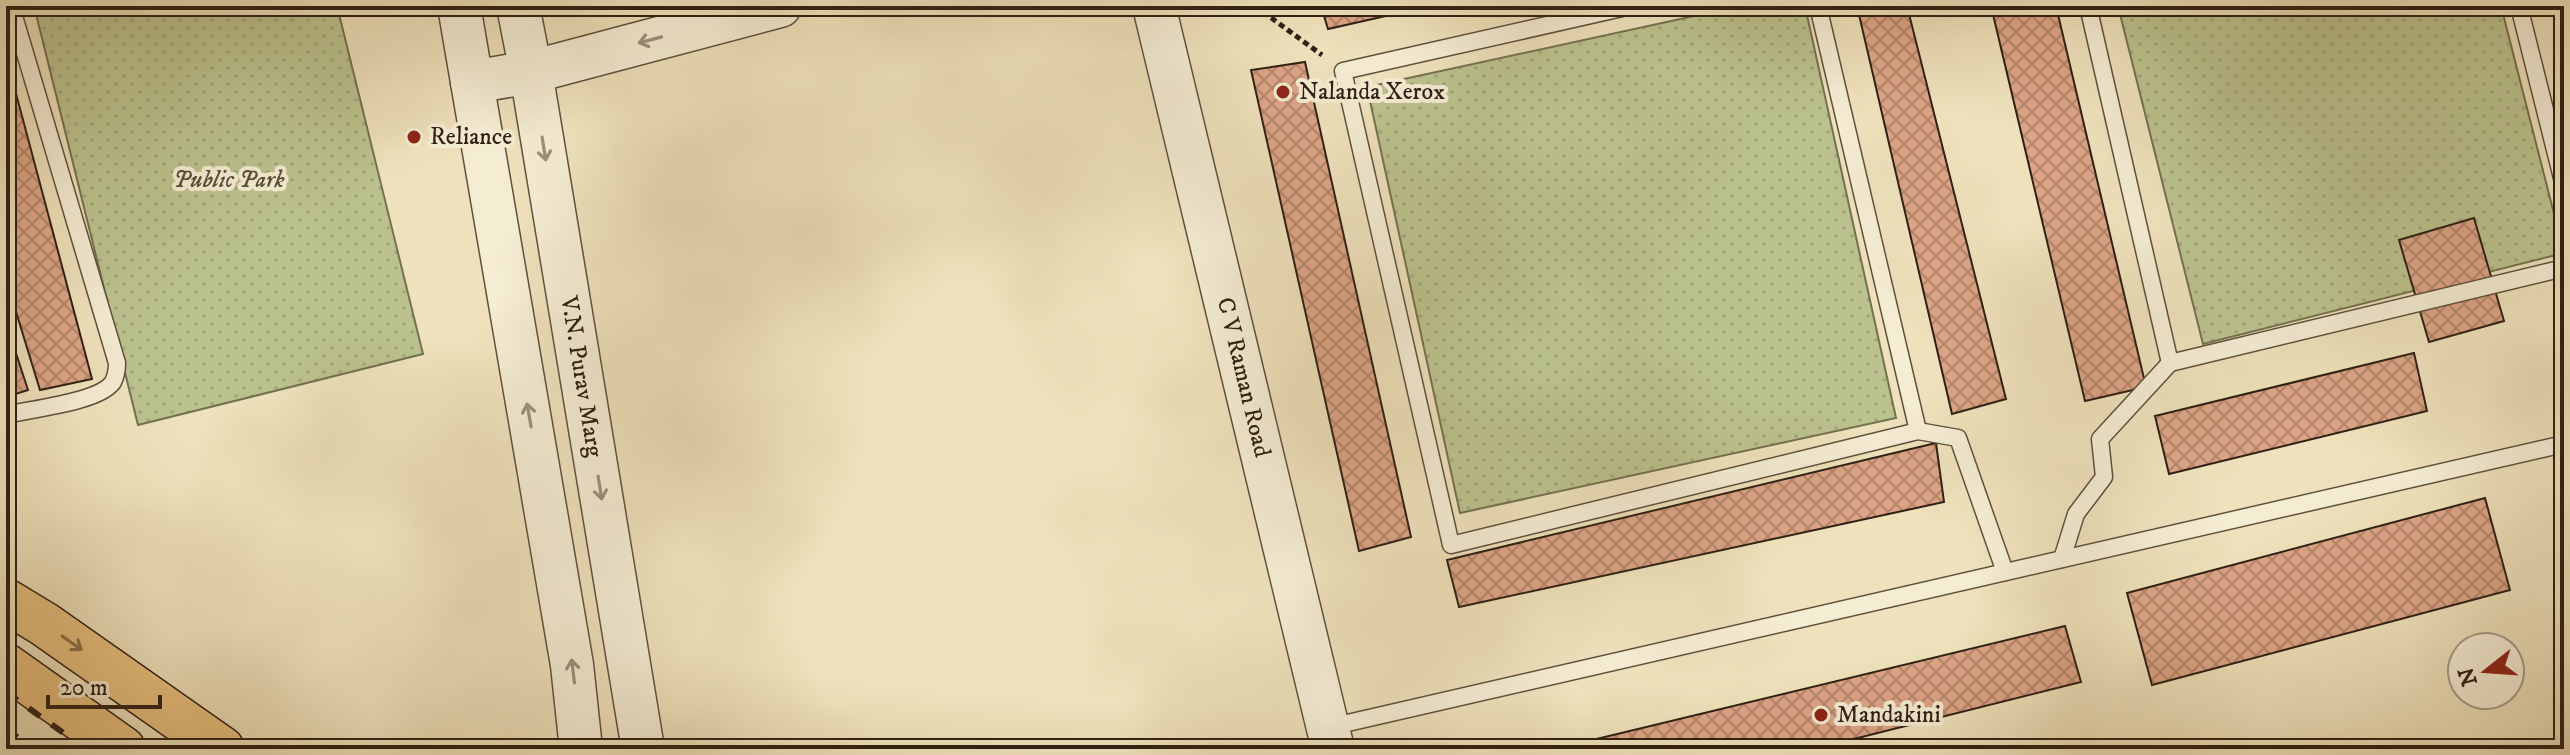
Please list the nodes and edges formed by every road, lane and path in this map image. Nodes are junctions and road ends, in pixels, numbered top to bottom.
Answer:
1 (11, 6) edge
2 (459, 6) edge
3 (518, 6) edge
4 (780, 6) edge
5 (1154, 6) edge
6 (1255, 6) edge
7 (1631, 6) edge
8 (1818, 6) edge
9 (2088, 6) edge
10 (2519, 6) edge
11 (1343, 71) junction
12 (531, 72) junction
13 (472, 82) junction
14 (2564, 186) edge
15 (2564, 268) edge
16 (2170, 363) junction
17 (6, 415) edge
18 (1918, 431) junction
19 (2564, 444) edge
20 (2062, 559) junction
21 (2005, 572) junction
22 (6, 601) edge
23 (6, 666) edge
24 (1331, 738) edge
25 (123, 749) edge
26 (222, 749) edge
27 (581, 749) edge
28 (643, 749) edge

1 - 17 lane
2 - 13 street
3 - 12 street, V.N. Purav Marg
4 -> 12 street
5 - 24 street, C V Raman Road
6 - 11 path
7 - 11 lane
8 - 18 lane
9 - 16 lane
10 - 14 lane
11 - 18 lane
12 - 13 street
12 -> 28 street, V.N. Purav Marg
27 -> 13 street
15 - 16 lane
16 - 20 lane
18 - 21 lane
19 - 20 lane
20 - 21 lane
21 - 24 lane
22 -> 26 highway
23 - 25 highway

